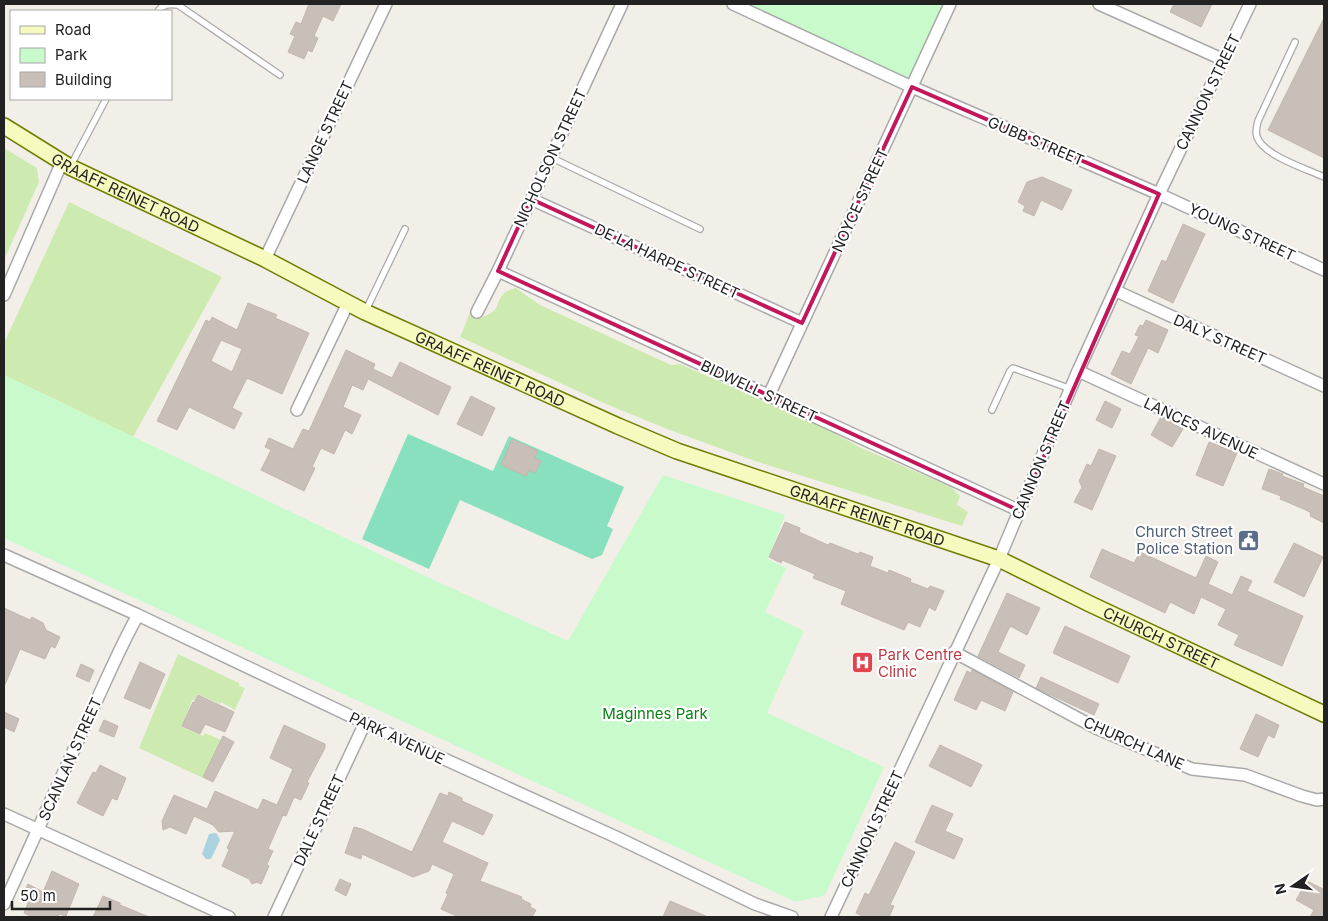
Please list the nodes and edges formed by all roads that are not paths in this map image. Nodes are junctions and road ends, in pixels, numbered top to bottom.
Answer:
1 (386, 4) edge
2 (622, 4) edge
3 (733, 4) edge
4 (950, 4) edge
5 (1099, 4) edge
6 (1250, 4) edge
7 (159, 10) edge
8 (1295, 42) dead end
9 (1224, 60) junction
10 (280, 74) dead end
11 (912, 87) junction
12 (105, 100) edge
13 (4, 126) edge
14 (550, 158) junction
15 (66, 164) junction
16 (1324, 177) edge
17 (1159, 194) junction
18 (531, 199) junction
19 (405, 228) dead end
20 (700, 229) dead end
21 (265, 259) junction
22 (498, 270) junction
23 (1324, 270) edge
24 (1116, 291) junction
25 (4, 295) edge
26 (348, 303) junction
27 (366, 312) junction
28 (477, 312) dead end
29 (802, 323) junction
30 (1078, 371) junction
31 (1324, 386) edge
32 (1070, 389) junction
33 (769, 395) junction
34 (297, 410) dead end
35 (992, 410) dead end
36 (1324, 484) edge
37 (1020, 512) junction
38 (4, 555) edge
39 (999, 559) junction
40 (138, 615) junction
41 (954, 652) junction
42 (1324, 714) edge
43 (365, 723) junction
44 (1324, 799) edge
45 (4, 814) edge
46 (39, 830) junction
47 (4, 904) edge
48 (229, 917) edge
49 (274, 917) edge
50 (792, 917) edge
51 (831, 917) edge

1 - 21 street, LANGE STREET
2 - 14 street, NICHOLSON STREET
3 - 11 street, GUBB STREET
4 - 11 street, NOYCE STREET
5 - 9 street
6 - 9 street, CANNON STREET
7 - 10 lane
8 - 16 lane
9 - 17 street, CANNON STREET
11 - 17 street, GUBB STREET
11 - 29 street, NOYCE STREET
12 - 15 lane
13 - 15 main road, GRAAFF REINET ROAD
14 - 18 street, NICHOLSON STREET
14 - 20 lane
15 - 21 main road, GRAAFF REINET ROAD
15 - 25 street
17 - 23 street, YOUNG STREET
17 - 24 street, CANNON STREET
18 - 22 street, NICHOLSON STREET
18 - 29 street, DE LA HARPE STREET
19 - 27 lane
21 - 26 main road, GRAAFF REINET ROAD
22 - 28 street, NICHOLSON STREET
22 - 33 street, BIDWELL STREET
24 - 30 street, CANNON STREET
24 - 31 street, DALY STREET
26 - 27 main road, GRAAFF REINET ROAD
26 - 34 street
27 - 39 main road, GRAAFF REINET ROAD
29 - 33 street, NOYCE STREET
30 - 32 street, CANNON STREET
30 - 36 street, LANCES AVENUE
32 - 35 lane
32 - 37 street, CANNON STREET
33 - 37 street, BIDWELL STREET
37 - 39 street, CANNON STREET
38 - 40 street, PARK AVENUE
39 - 41 street, CANNON STREET
39 - 42 main road, CHURCH STREET
40 - 43 street, PARK AVENUE
40 - 46 street, SCANLAN STREET
41 - 44 street, CHURCH LANE
41 - 51 street, CANNON STREET
43 - 49 street, DALE STREET
43 - 50 street, PARK AVENUE
45 - 46 street
46 - 47 street, SCANLAN STREET
46 - 48 street

